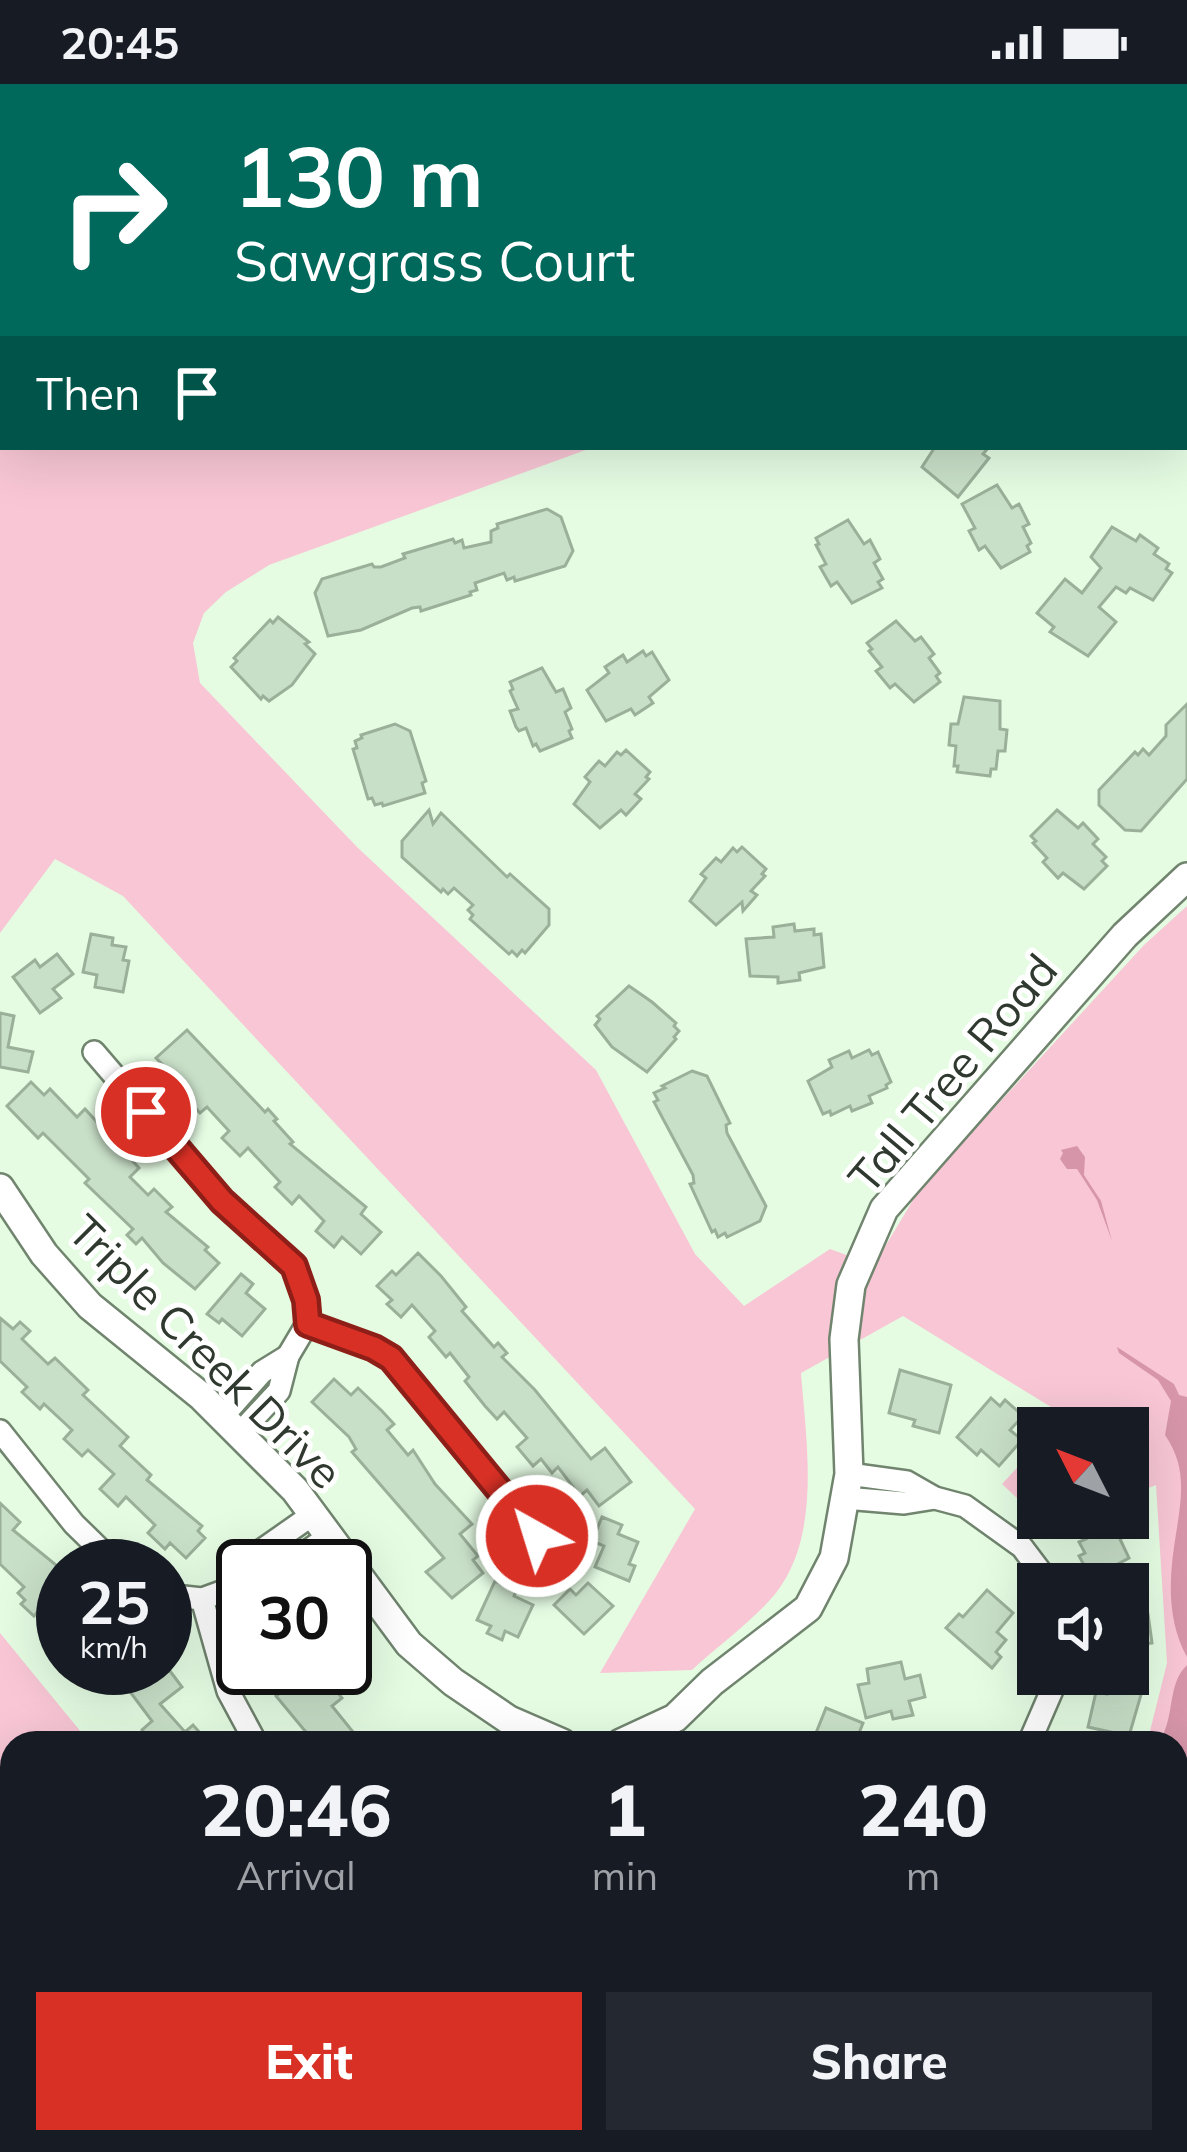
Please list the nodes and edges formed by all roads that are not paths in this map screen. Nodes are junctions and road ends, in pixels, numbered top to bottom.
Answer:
1 (1187, 877) edge
2 (94, 1052) dead end
3 (0, 1189) edge
4 (308, 1324) junction
5 (232, 1425) junction
6 (0, 1431) edge
7 (847, 1486) junction
8 (320, 1526) junction
9 (537, 1536) dead end
10 (90, 1539) edge
11 (289, 1539) edge
12 (309, 1539) edge
13 (1036, 1563) edge
14 (216, 1592) edge
15 (192, 1598) edge
16 (202, 1599) junction
17 (1050, 1695) edge
18 (509, 1720) junction
19 (670, 1730) edge
20 (250, 1731) edge
21 (518, 1731) edge
22 (534, 1731) edge
23 (1034, 1731) edge

1 - 7 street, Tall Tree Road
2 - 4 street
3 - 5 street, Triple Creek Drive
4 - 5 street
4 - 9 street
5 - 8 street, Triple Creek Drive
6 - 10 street
7 - 13 street
7 - 19 street, Tall Tree Road
8 - 11 street
8 - 12 street
8 - 18 street, Triple Creek Drive
14 - 16 street
15 - 16 street
16 - 20 street
17 - 23 street
18 - 21 street, Triple Creek Drive
18 - 22 street, Triple Creek Drive

